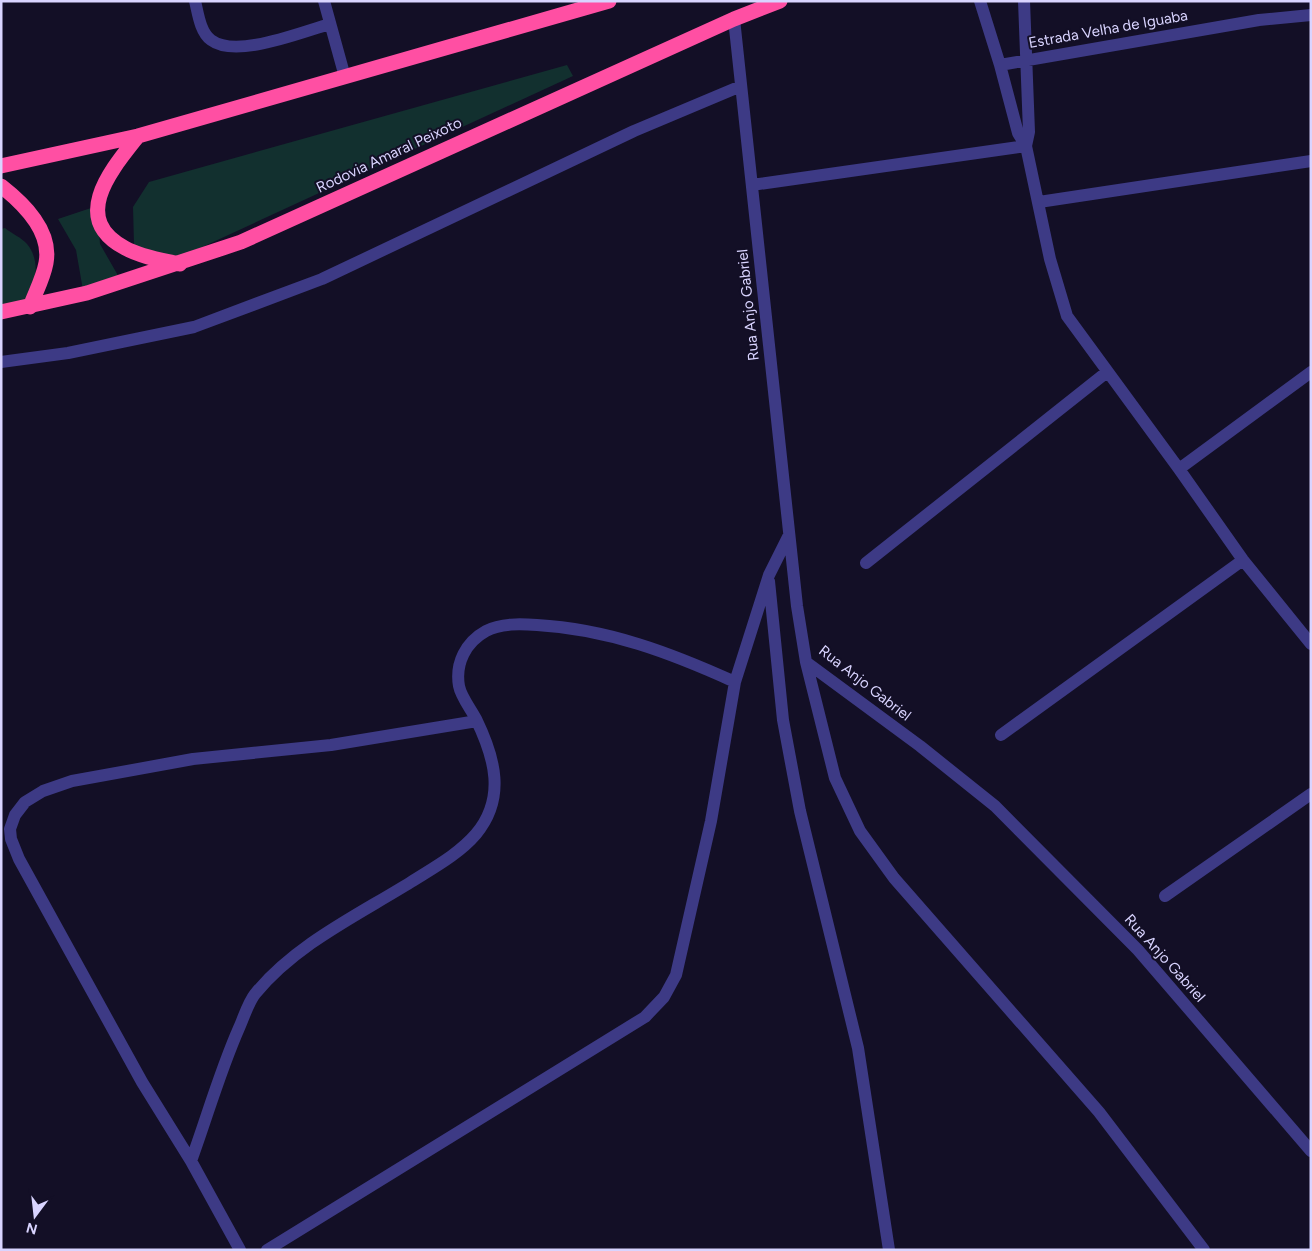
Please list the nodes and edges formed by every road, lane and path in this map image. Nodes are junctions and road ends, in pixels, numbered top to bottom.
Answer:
1 (195, 1) edge
2 (324, 1) edge
3 (609, 1) edge
4 (780, 1) edge
5 (980, 1) edge
6 (1024, 1) edge
7 (1311, 15) edge
8 (734, 18) junction
9 (330, 24) junction
10 (1025, 60) junction
11 (1000, 65) junction
12 (345, 77) junction
13 (741, 86) junction
14 (138, 136) junction
15 (1026, 146) junction
16 (1311, 161) edge
17 (1, 166) edge
18 (752, 185) junction
19 (1, 186) edge
20 (1039, 202) junction
21 (180, 264) junction
22 (30, 307) junction
23 (1, 312) edge
24 (1, 362) edge
25 (1107, 372) junction
26 (1311, 372) edge
27 (1179, 469) junction
28 (789, 535) junction
29 (1243, 560) junction
30 (866, 562) dead end
31 (769, 576) junction
32 (1311, 644) edge
33 (806, 662) junction
34 (735, 682) junction
35 (477, 721) junction
36 (1001, 735) dead end
37 (1311, 794) edge
38 (1165, 896) dead end
39 (1311, 1151) edge
40 (191, 1161) junction
41 (240, 1250) edge
42 (266, 1250) edge
43 (889, 1250) edge
44 (1204, 1250) edge

1 - 9 street
2 - 9 street
3 - 12 highway
4 - 8 highway, Rodovia Amaral Peixoto
5 - 11 street
6 - 10 street
7 - 10 street, Estrada Velha de Iguaba
8 - 13 street, Rua Anjo Gabriel
8 - 21 highway, Rodovia Amaral Peixoto
9 - 12 street
10 - 11 street, Estrada Velha de Iguaba
10 - 15 street
11 - 15 street
12 - 14 highway
13 - 18 street, Rua Anjo Gabriel
13 - 24 street
14 - 17 highway
14 - 21 highway
15 - 18 street
15 - 20 street
16 - 20 street
18 - 28 street, Rua Anjo Gabriel
19 - 22 highway
20 - 25 street
21 - 22 highway, Rodovia Amaral Peixoto
22 - 23 highway, Rodovia Amaral Peixoto
25 - 27 street
25 - 30 street
26 - 27 street
27 - 29 street
28 - 31 street
28 - 33 street, Rua Anjo Gabriel
29 - 32 street
29 - 36 street
31 - 34 street
31 - 43 street
33 - 39 street, Rua Anjo Gabriel
33 - 44 street
34 - 35 street
34 - 42 street
35 - 40 street
35 - 40 street
37 - 38 street
40 - 41 street

